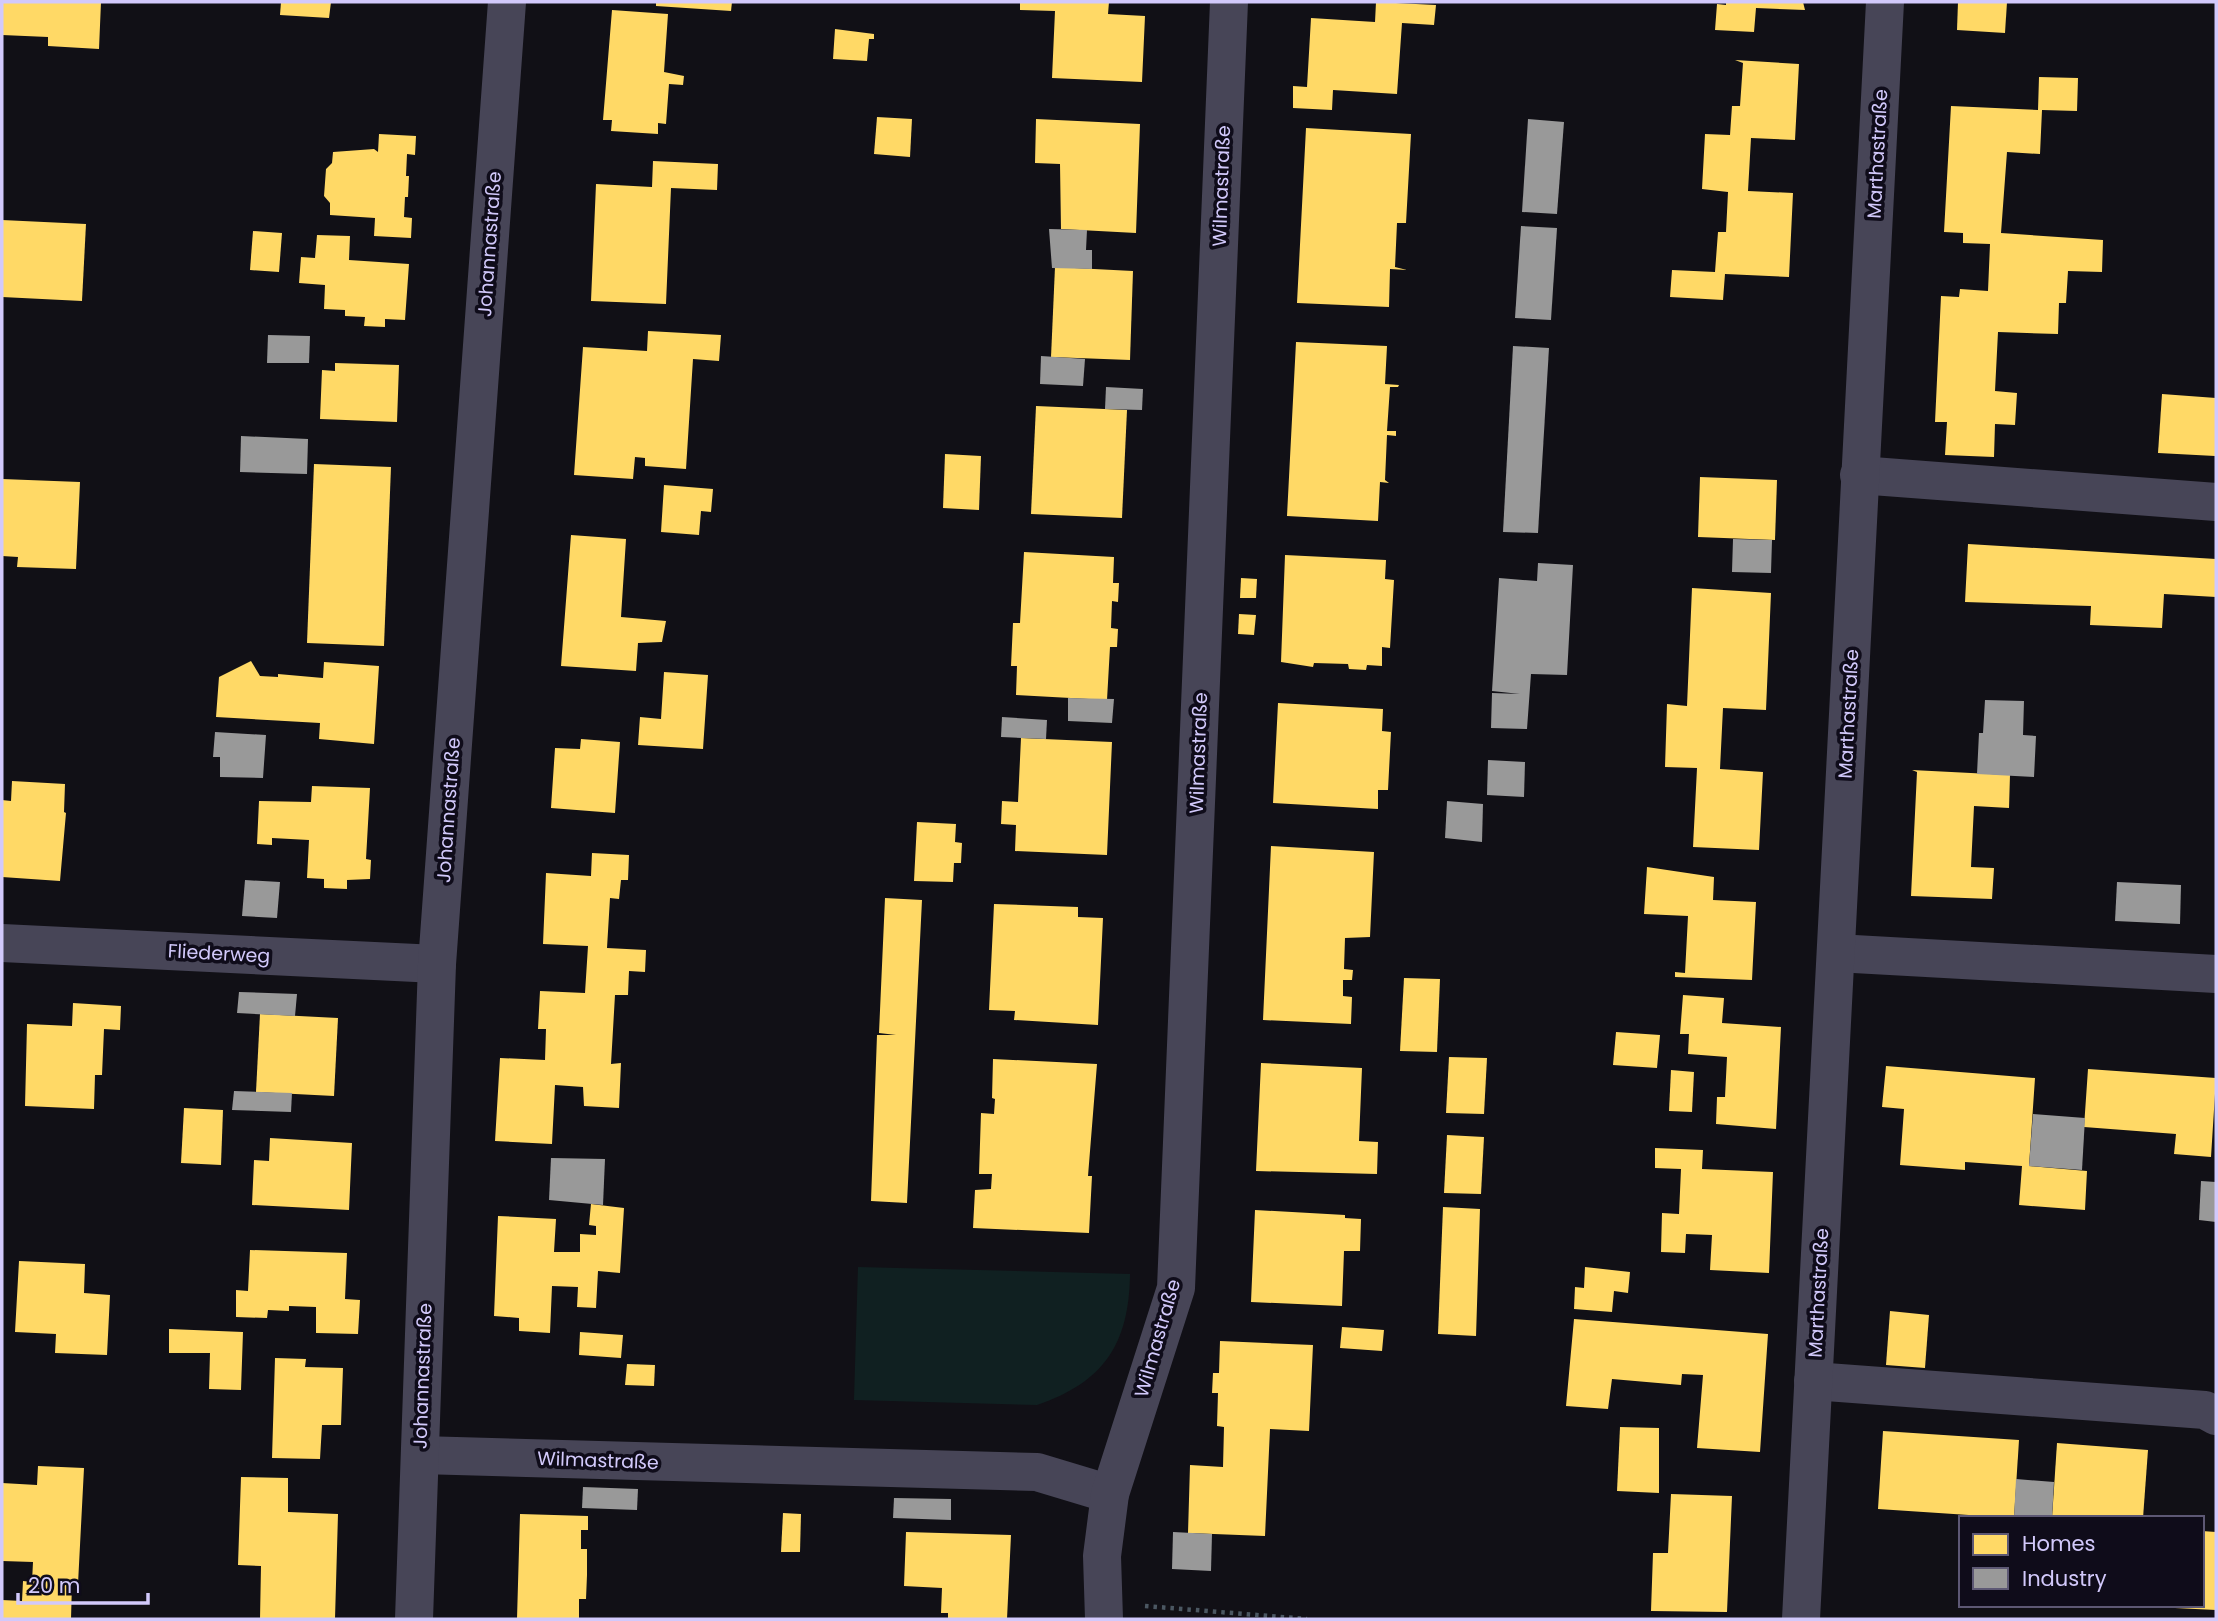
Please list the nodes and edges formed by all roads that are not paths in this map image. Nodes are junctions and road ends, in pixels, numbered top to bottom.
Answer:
1 (507, 2) edge
2 (1229, 2) edge
3 (1885, 2) edge
4 (1859, 475) junction
5 (2216, 502) edge
6 (2, 943) edge
7 (1836, 953) junction
8 (437, 964) junction
9 (2216, 974) edge
10 (1813, 1381) junction
11 (2216, 1416) edge
12 (420, 1455) junction
13 (1110, 1494) junction
14 (1103, 1611) edge
15 (414, 1619) edge
16 (1801, 1619) edge

1 - 8 street, Johannastraße
2 - 13 street, Wilmastraße
3 - 4 street, Marthastraße
4 - 5 street
4 - 7 street, Marthastraße
6 - 8 street, Fliederweg
7 - 9 street
7 - 10 street, Marthastraße
8 - 12 street, Johannastraße
10 - 11 street, Marthastraße
10 - 16 street, Marthastraße
12 - 13 street, Wilmastraße
12 - 15 street, Johannastraße
13 - 14 street, Wilmastraße

